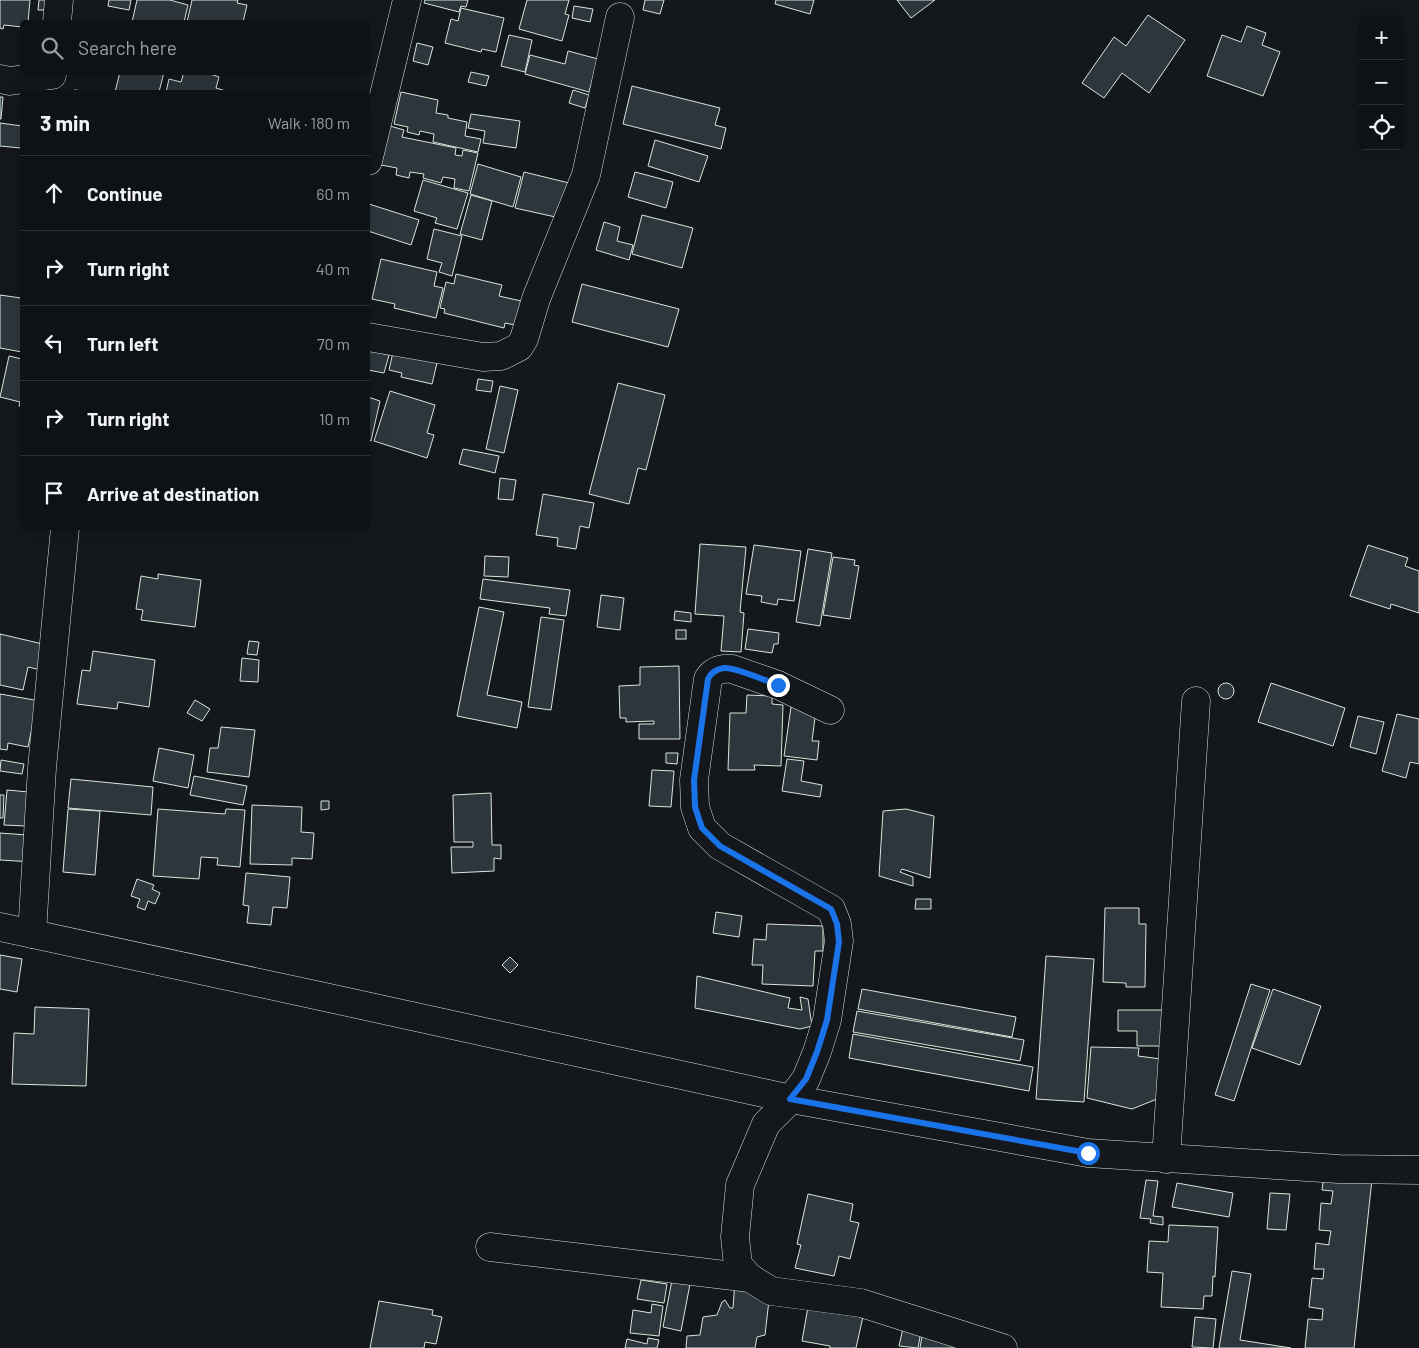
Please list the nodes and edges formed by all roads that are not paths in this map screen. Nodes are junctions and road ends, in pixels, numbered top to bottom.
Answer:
1 (59, 0) edge
2 (407, 0) edge
3 (620, 18) dead end
4 (57, 20) edge
5 (0, 79) edge
6 (52, 80) edge
7 (370, 153) edge
8 (370, 337) edge
9 (65, 530) edge
10 (1196, 701) dead end
11 (830, 710) dead end
12 (0, 927) edge
13 (32, 934) junction
14 (790, 1099) junction
15 (1166, 1158) junction
16 (1419, 1170) edge
17 (490, 1247) dead end
18 (750, 1278) junction
19 (1003, 1348) edge

1 - 4 street
2 - 7 street
3 - 8 street
5 - 6 street
9 - 13 street
10 - 15 street
11 - 14 street
12 - 13 street
13 - 14 street
14 - 15 street
14 - 18 street
15 - 16 street
17 - 18 street
18 - 19 street

